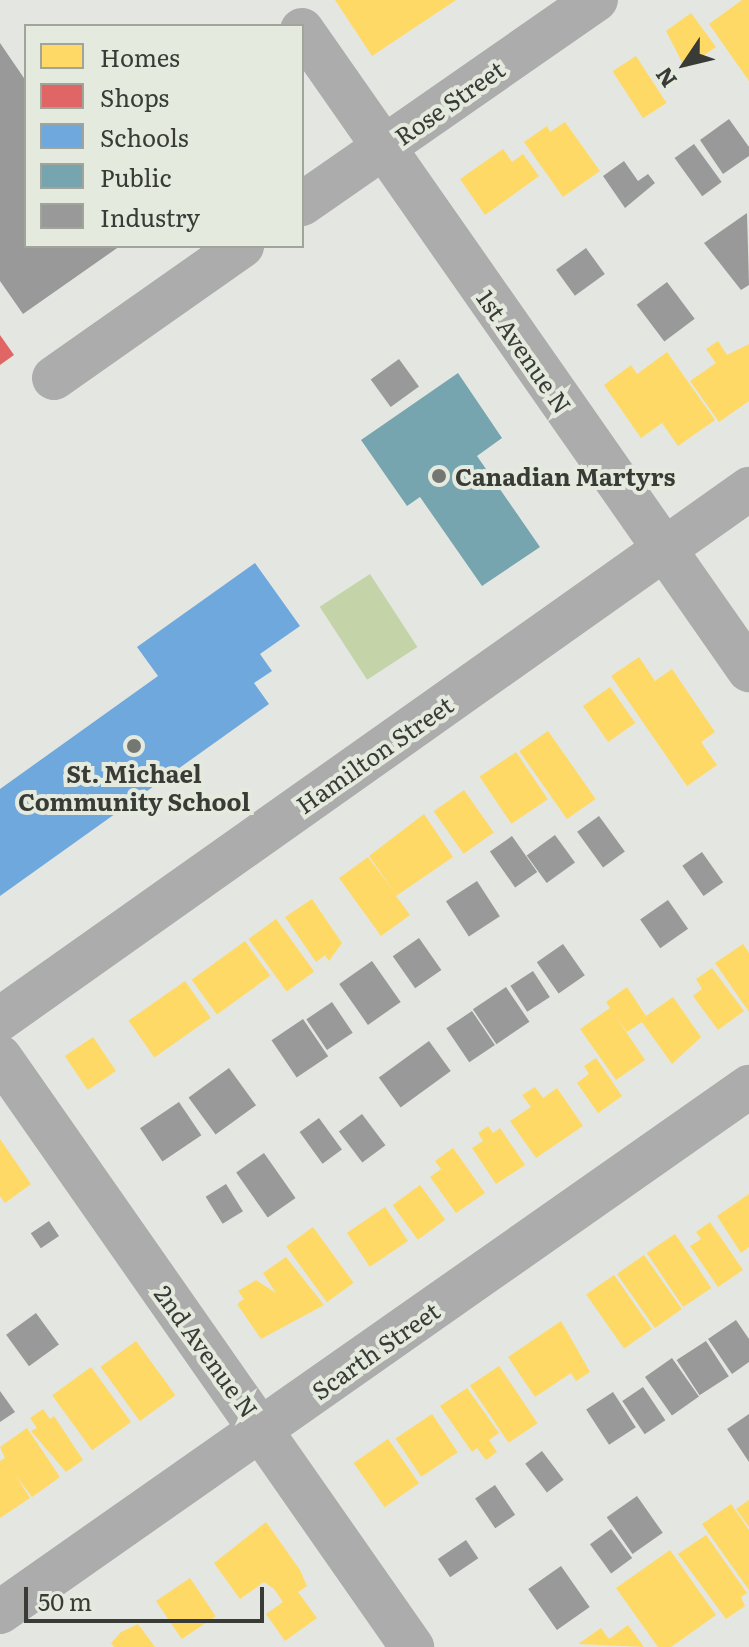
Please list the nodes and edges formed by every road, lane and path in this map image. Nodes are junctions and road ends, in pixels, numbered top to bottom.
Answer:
1 (281, 0) edge
2 (596, 0) edge
3 (297, 24) edge
4 (304, 34) edge
5 (383, 147) junction
6 (304, 203) edge
7 (239, 248) edge
8 (54, 378) dead end
9 (749, 489) edge
10 (663, 548) junction
11 (749, 670) edge
12 (0, 1019) edge
13 (0, 1057) edge
14 (749, 1087) edge
15 (262, 1428) junction
16 (0, 1612) edge
17 (412, 1647) edge

1 - 3 street, 1st Avenue N
2 - 5 street, Rose Street
4 - 5 street, 1st Avenue N
5 - 6 street, Rose Street
5 - 10 street, 1st Avenue N
7 - 8 street
9 - 10 street, Hamilton Street
10 - 11 street, 1st Avenue N
10 - 12 street, Hamilton Street
13 - 15 street, 2nd Avenue N
14 - 15 street, Scarth Street
15 - 16 street, Scarth Street
15 - 17 street, 2nd Avenue N

